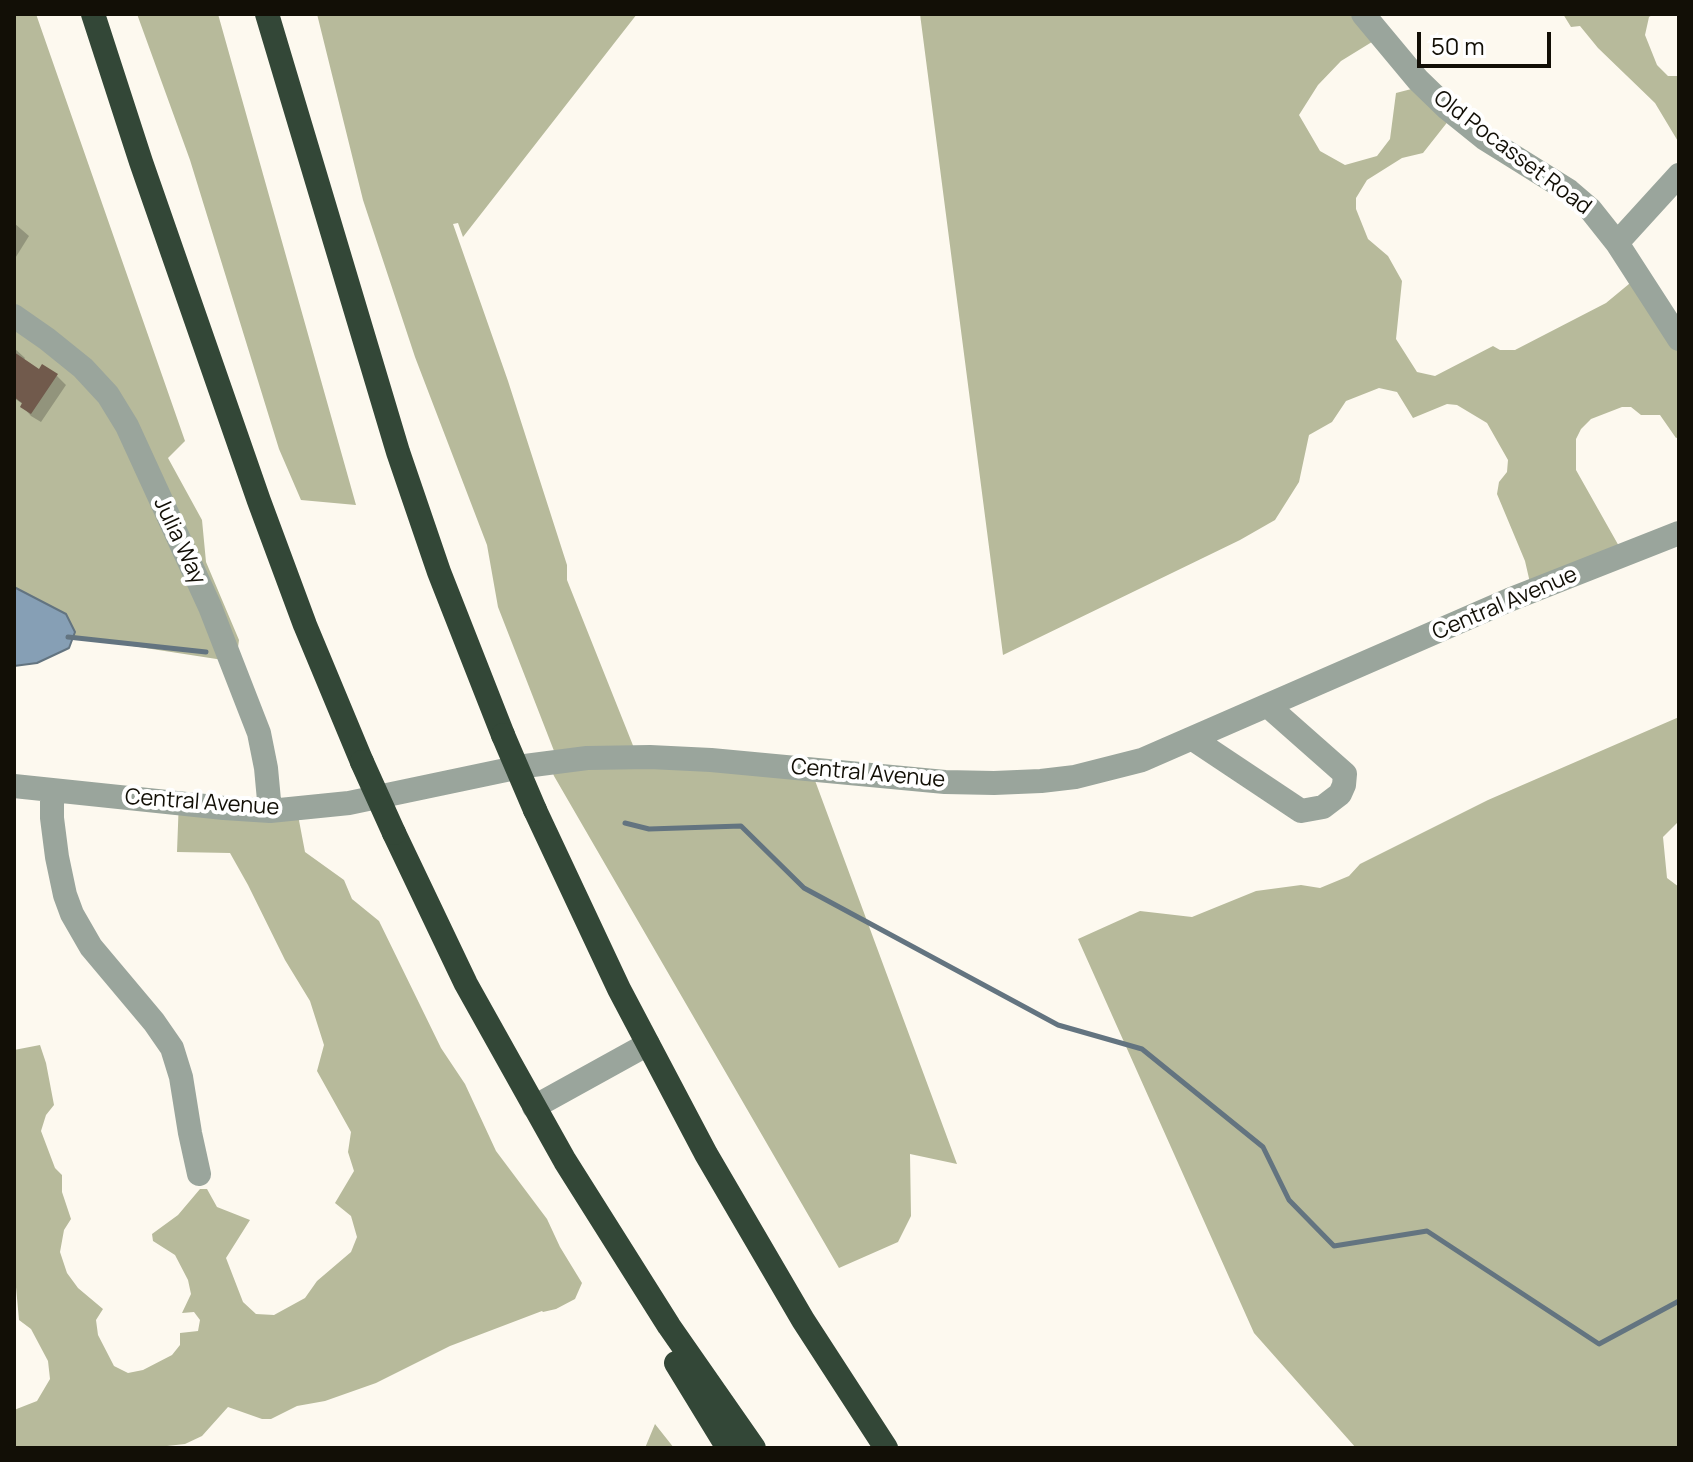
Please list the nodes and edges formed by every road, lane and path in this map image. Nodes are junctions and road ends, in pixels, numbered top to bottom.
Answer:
1 (93, 14) edge
2 (267, 14) edge
3 (1363, 14) edge
4 (1679, 175) edge
5 (1617, 243) junction
6 (14, 316) edge
7 (1679, 339) edge
8 (1679, 533) edge
9 (1268, 706) junction
10 (1193, 739) junction
11 (14, 786) edge
12 (52, 790) junction
13 (270, 811) junction
14 (648, 1044) junction
15 (534, 1107) junction
16 (565, 1161) junction
17 (199, 1174) dead end
18 (728, 1448) edge
19 (754, 1448) edge
20 (886, 1448) edge

1 - 15 highway, bridge
2 - 14 highway, bridge
3 - 5 street, Old Pocasset Road
4 - 5 street
5 - 7 street, Old Pocasset Road
6 - 13 street, Julia Way
8 - 9 street, Central Avenue
9 - 10 street, Central Avenue
9 - 10 street
10 - 13 street, Central Avenue
11 - 12 street, Central Avenue
12 - 13 street, Central Avenue
12 - 17 street
14 - 15 street
14 - 20 highway
15 - 16 highway
16 - 18 highway
16 - 19 highway

